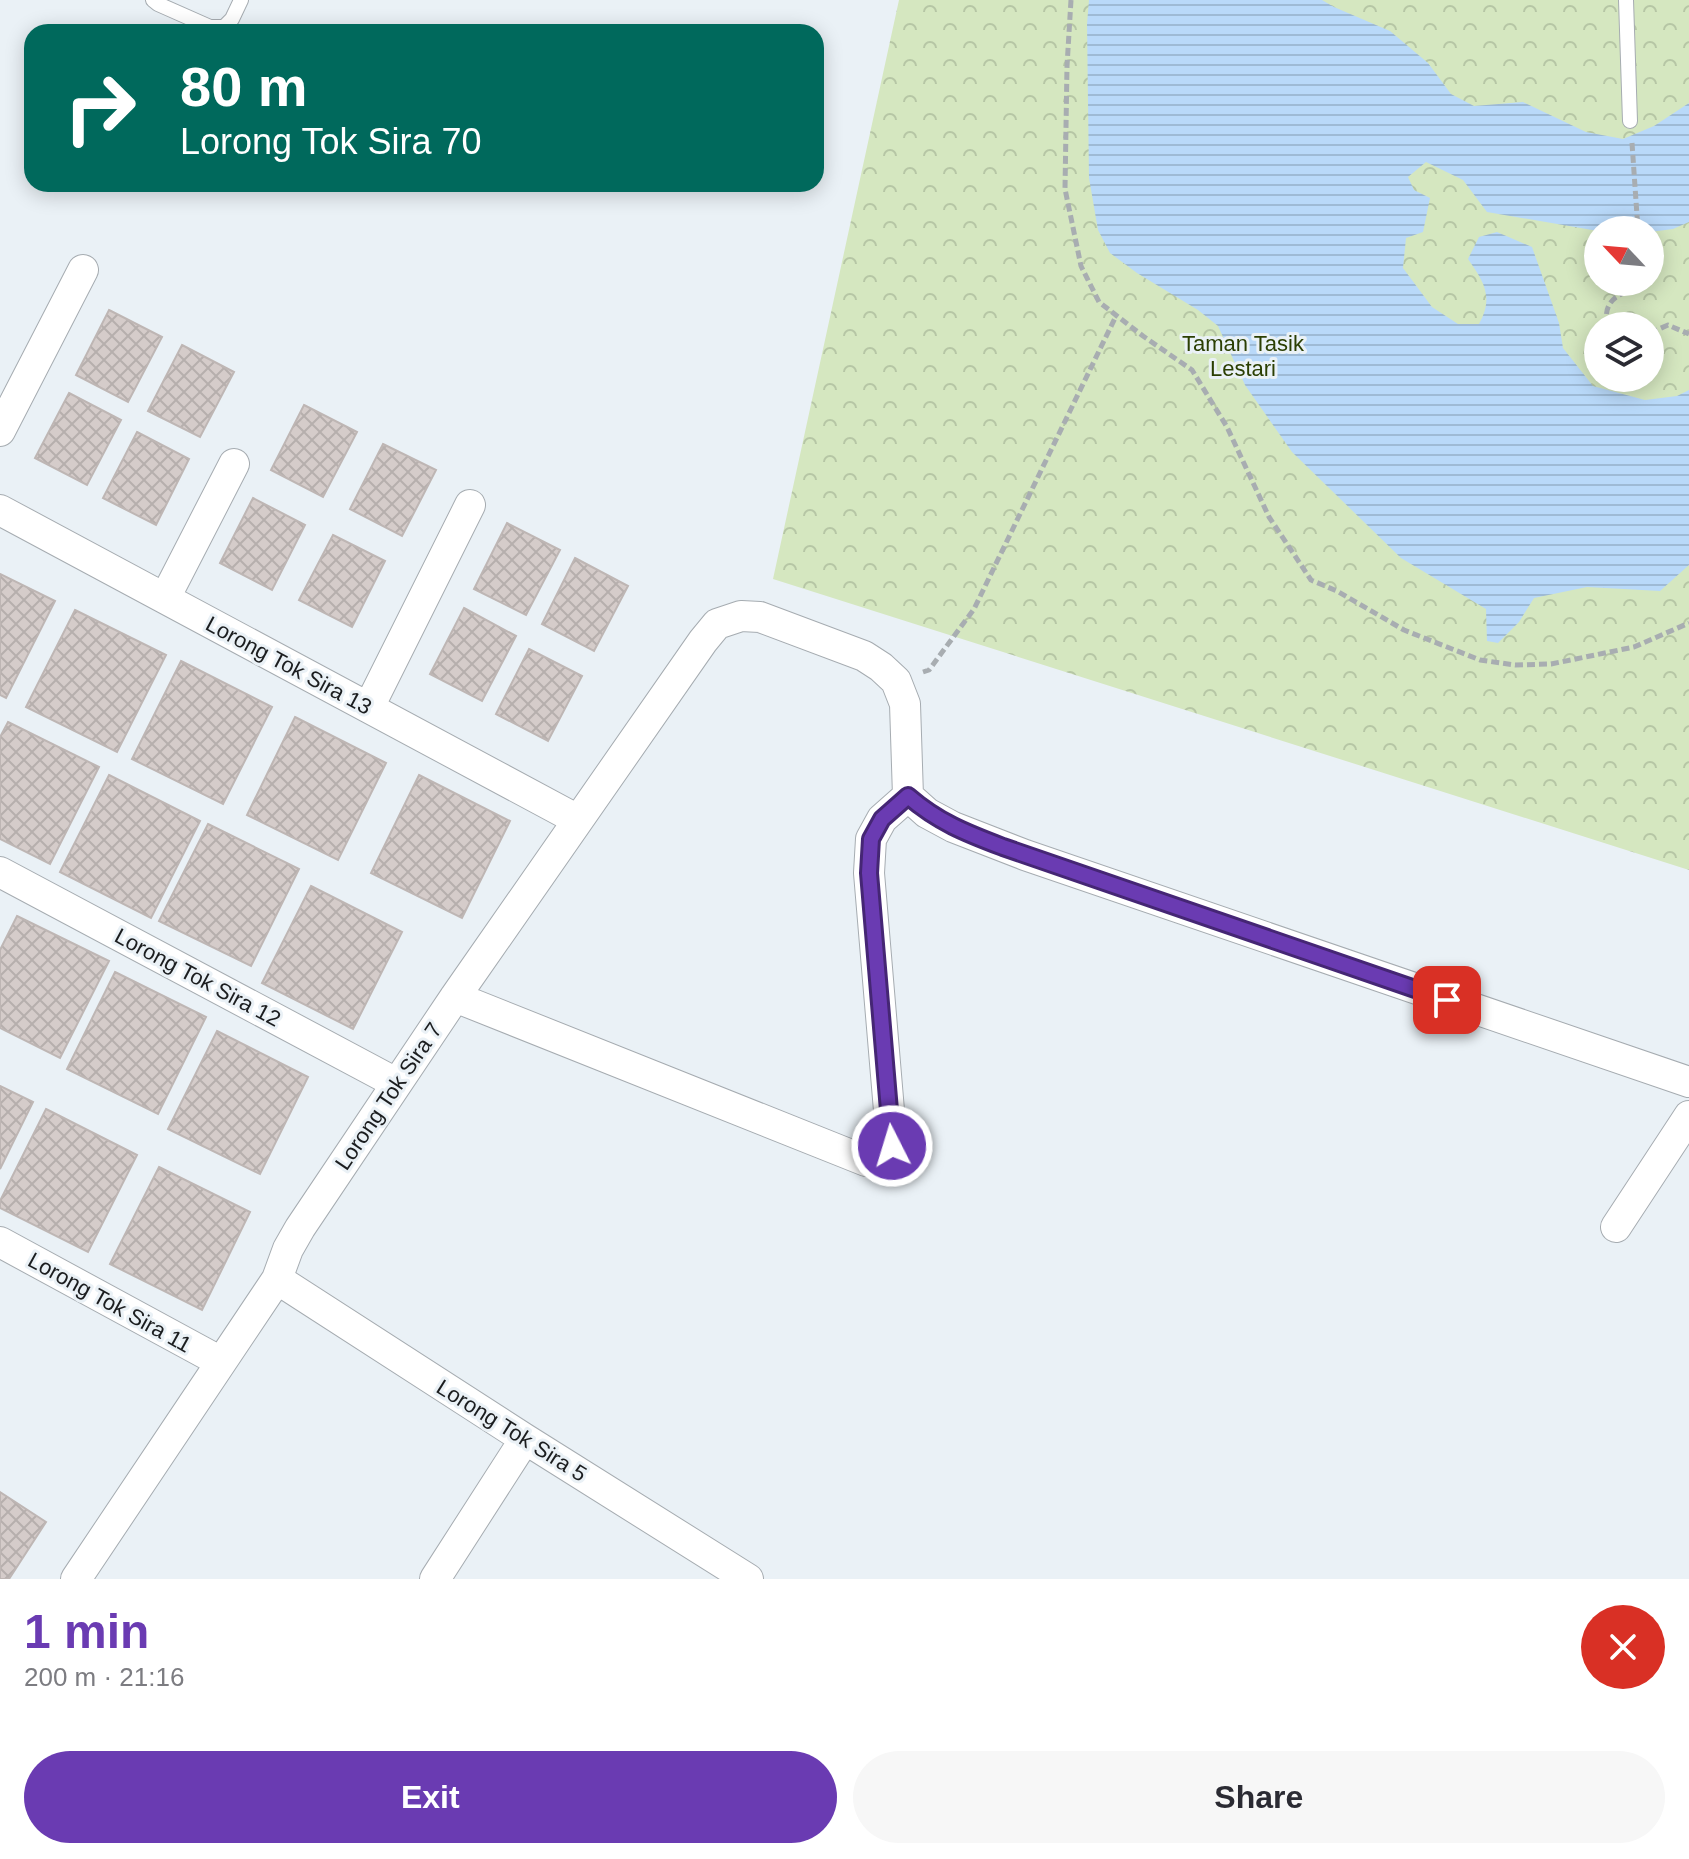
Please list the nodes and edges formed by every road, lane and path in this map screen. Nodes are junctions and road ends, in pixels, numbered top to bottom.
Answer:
1 (153, 0) edge
2 (241, 0) edge
3 (1071, 0) edge
4 (1626, 0) edge
5 (203, 24) edge
6 (227, 24) edge
7 (1630, 121) joint
8 (1637, 216) edge
9 (83, 270) dead end
10 (1116, 316) junction
11 (1664, 327) edge
12 (1689, 334) edge
13 (0, 431) edge
14 (234, 464) dead end
15 (470, 505) dead end
16 (0, 510) edge
17 (165, 598) junction
18 (1689, 623) edge
19 (896, 681) junction
20 (369, 707) junction
21 (908, 796) junction
22 (578, 820) junction
23 (0, 872) edge
24 (455, 997) junction
25 (1689, 1082) edge
26 (396, 1083) junction
27 (1689, 1116) edge
28 (1616, 1227) dead end
29 (0, 1242) edge
30 (277, 1279) junction
31 (221, 1362) junction
32 (525, 1439) junction
33 (76, 1579) edge
34 (435, 1579) edge
35 (748, 1579) edge

1 - 5 lane
2 - 6 lane
3 - 10 path
4 - 7 lane
7 - 8 path
9 - 13 street
10 - 18 path
10 - 19 path
11 - 12 path
14 - 17 street
15 - 20 street
16 - 17 street, Lorong Tok Sira 13
17 - 20 street, Lorong Tok Sira 13
19 - 21 street
19 - 22 street, Lorong Tok Sira 7
20 - 22 street, Lorong Tok Sira 13
21 - 24 street
21 - 25 street
22 - 24 street, Lorong Tok Sira 7
23 - 26 street, Lorong Tok Sira 12
24 - 26 street, Lorong Tok Sira 7
26 - 30 street, Lorong Tok Sira 7
27 - 28 street
29 - 31 street, Lorong Tok Sira 11
30 - 31 street, Lorong Tok Sira 7
30 - 32 street, Lorong Tok Sira 5
31 - 33 street, Lorong Tok Sira 7
32 - 34 street
32 - 35 street, Lorong Tok Sira 5

